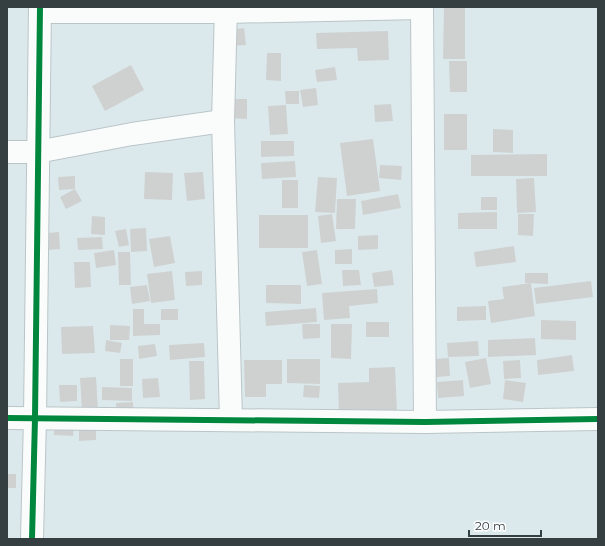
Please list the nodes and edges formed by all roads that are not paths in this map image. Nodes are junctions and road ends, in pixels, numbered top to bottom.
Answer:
1 (422, 8) edge
2 (40, 9) edge
3 (226, 9) edge
4 (223, 120) junction
5 (7, 152) edge
6 (37, 152) junction
7 (7, 418) edge
8 (35, 418) junction
9 (598, 418) edge
10 (231, 420) junction
11 (425, 422) junction
12 (32, 539) edge

1 - 3 street
1 - 11 street
2 - 3 street
2 - 6 street
3 - 4 street
4 - 6 street
4 - 10 street
5 - 6 street
6 - 8 street
7 - 8 street
8 - 10 street
8 - 12 street
9 - 11 street
10 - 11 street

